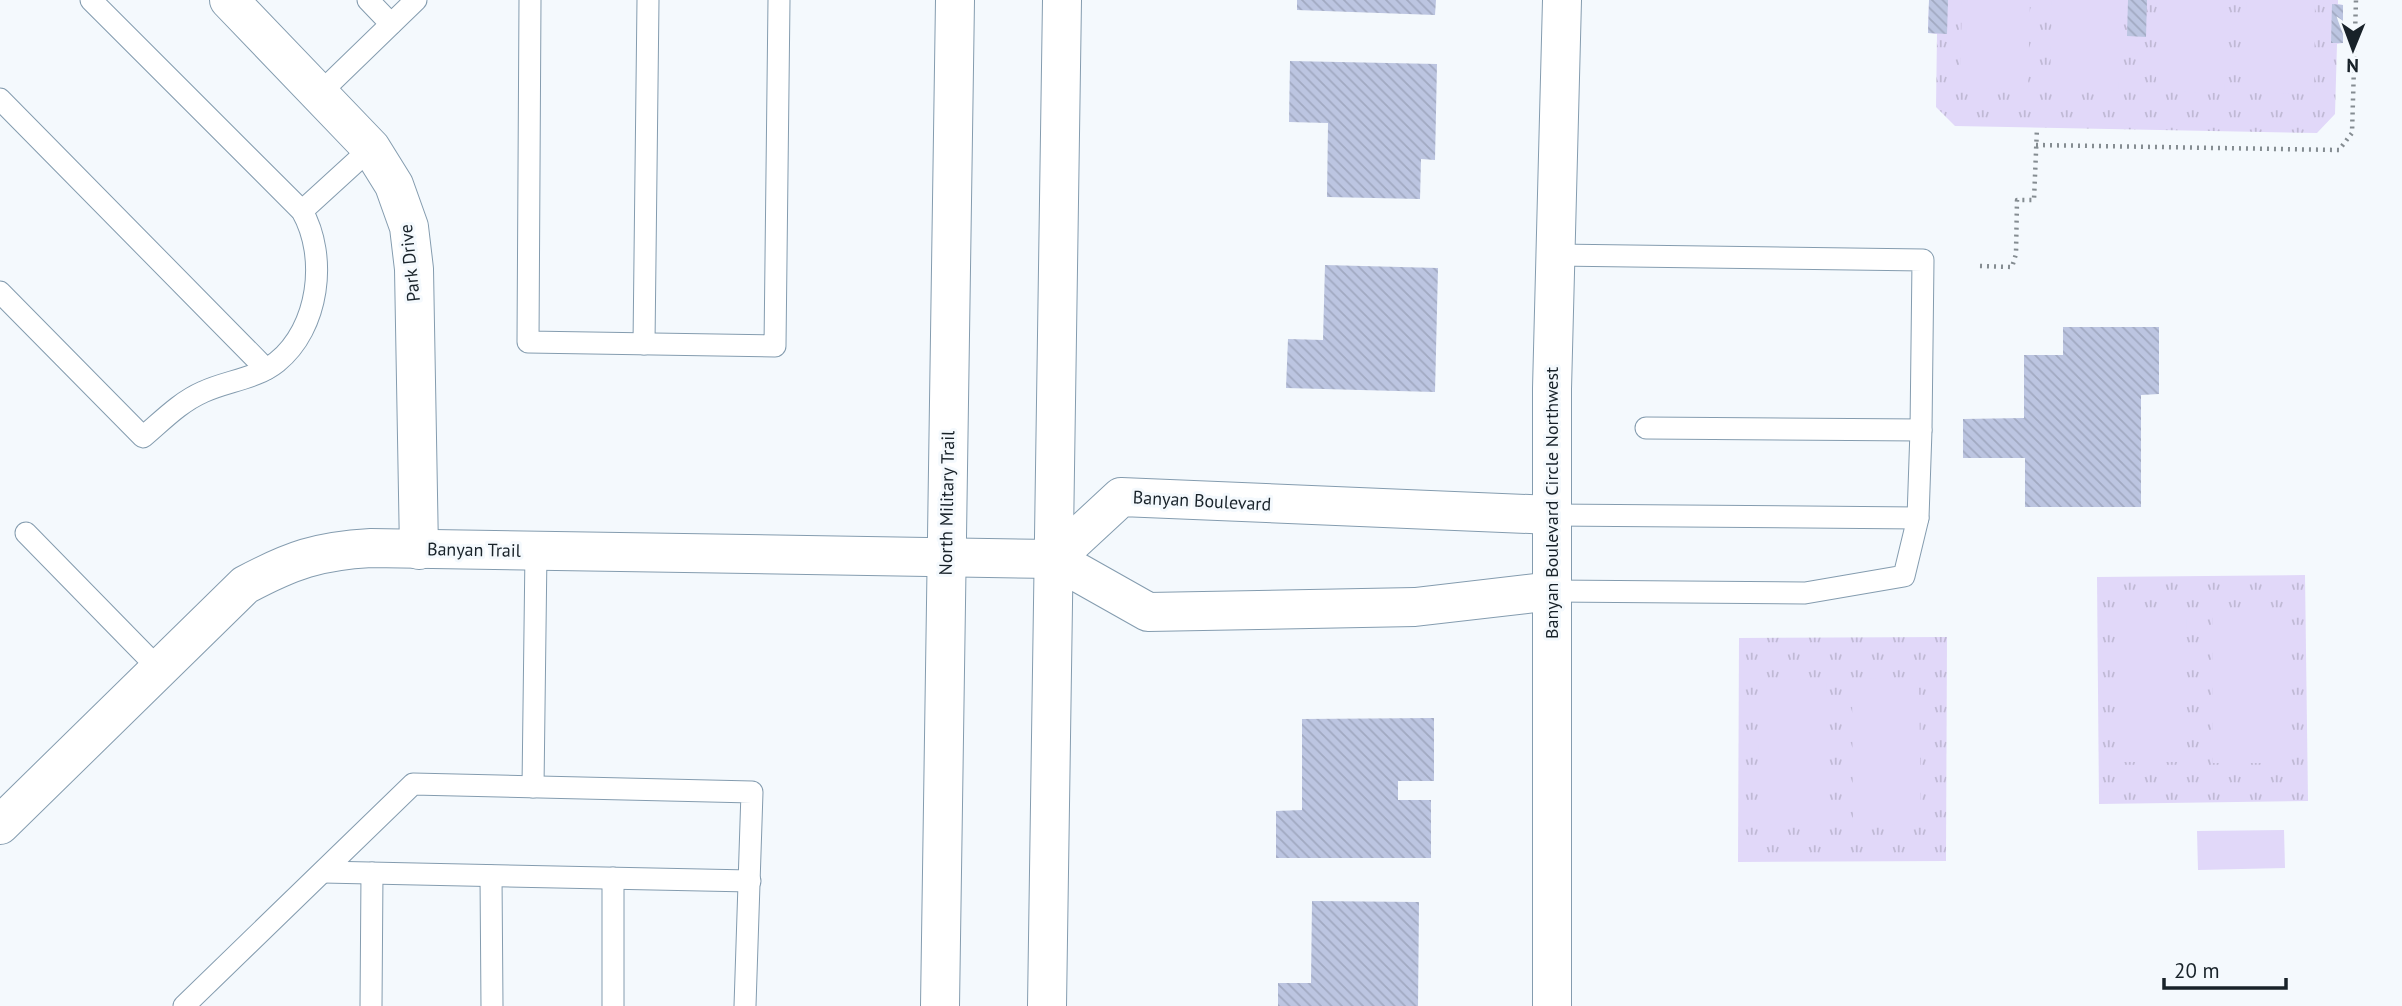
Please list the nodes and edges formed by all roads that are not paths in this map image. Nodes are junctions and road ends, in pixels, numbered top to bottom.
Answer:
1 (91, 0) edge
2 (229, 0) edge
3 (368, 0) edge
4 (416, 0) edge
5 (530, 0) edge
6 (648, 0) edge
7 (779, 0) edge
8 (954, 0) edge
9 (1062, 0) edge
10 (1562, 0) edge
11 (391, 24) junction
12 (319, 94) junction
13 (0, 99) edge
14 (371, 148) junction
15 (302, 211) junction
16 (1556, 254) junction
17 (0, 292) edge
18 (644, 344) junction
19 (266, 369) junction
20 (1646, 428) dead end
21 (1921, 430) junction
22 (1552, 515) junction
23 (1918, 518) junction
24 (26, 533) dead end
25 (419, 550) junction
26 (536, 551) junction
27 (946, 557) junction
28 (1054, 559) junction
29 (1552, 591) junction
30 (159, 669) junction
31 (533, 787) junction
32 (0, 825) edge
33 (323, 872) junction
34 (373, 873) junction
35 (491, 876) junction
36 (613, 878) junction
37 (750, 881) junction
38 (184, 1006) edge
39 (371, 1006) edge
40 (492, 1006) edge
41 (613, 1006) edge
42 (745, 1006) edge
43 (940, 1006) edge
44 (1047, 1006) edge
45 (1552, 1006) edge

1 - 15 lane
2 - 12 street, Park Drive
3 - 11 lane
4 - 11 lane
5 - 18 lane
6 - 18 lane
7 - 18 lane
8 - 27 street, North Military Trail
9 - 28 street
10 - 16 street, Banyan Boulevard Circle Northwest
11 - 12 lane
12 - 14 street, Park Drive
13 - 19 lane
14 - 15 lane
14 - 25 street, Park Drive
15 - 19 lane
16 - 21 lane
16 - 22 street, Banyan Boulevard Circle Northwest
17 - 19 lane
20 - 21 lane
21 - 23 lane
22 - 23 lane
22 - 28 street, Banyan Boulevard
22 - 29 street, Banyan Boulevard Circle Northwest
23 - 29 lane
24 - 30 lane
25 - 26 street, Banyan Trail
25 - 30 street, Banyan Trail
26 - 27 street, Banyan Trail
26 - 31 lane
27 - 28 street, Banyan Trail
27 - 43 street, North Military Trail
28 - 29 street
28 - 44 street
29 - 45 street, Banyan Boulevard Circle Northwest
30 - 32 street, Banyan Trail
31 - 33 lane
31 - 37 lane
33 - 34 lane
33 - 38 lane
34 - 35 lane
34 - 39 lane
35 - 36 lane
35 - 40 lane
36 - 37 lane
36 - 41 lane
37 - 42 lane

